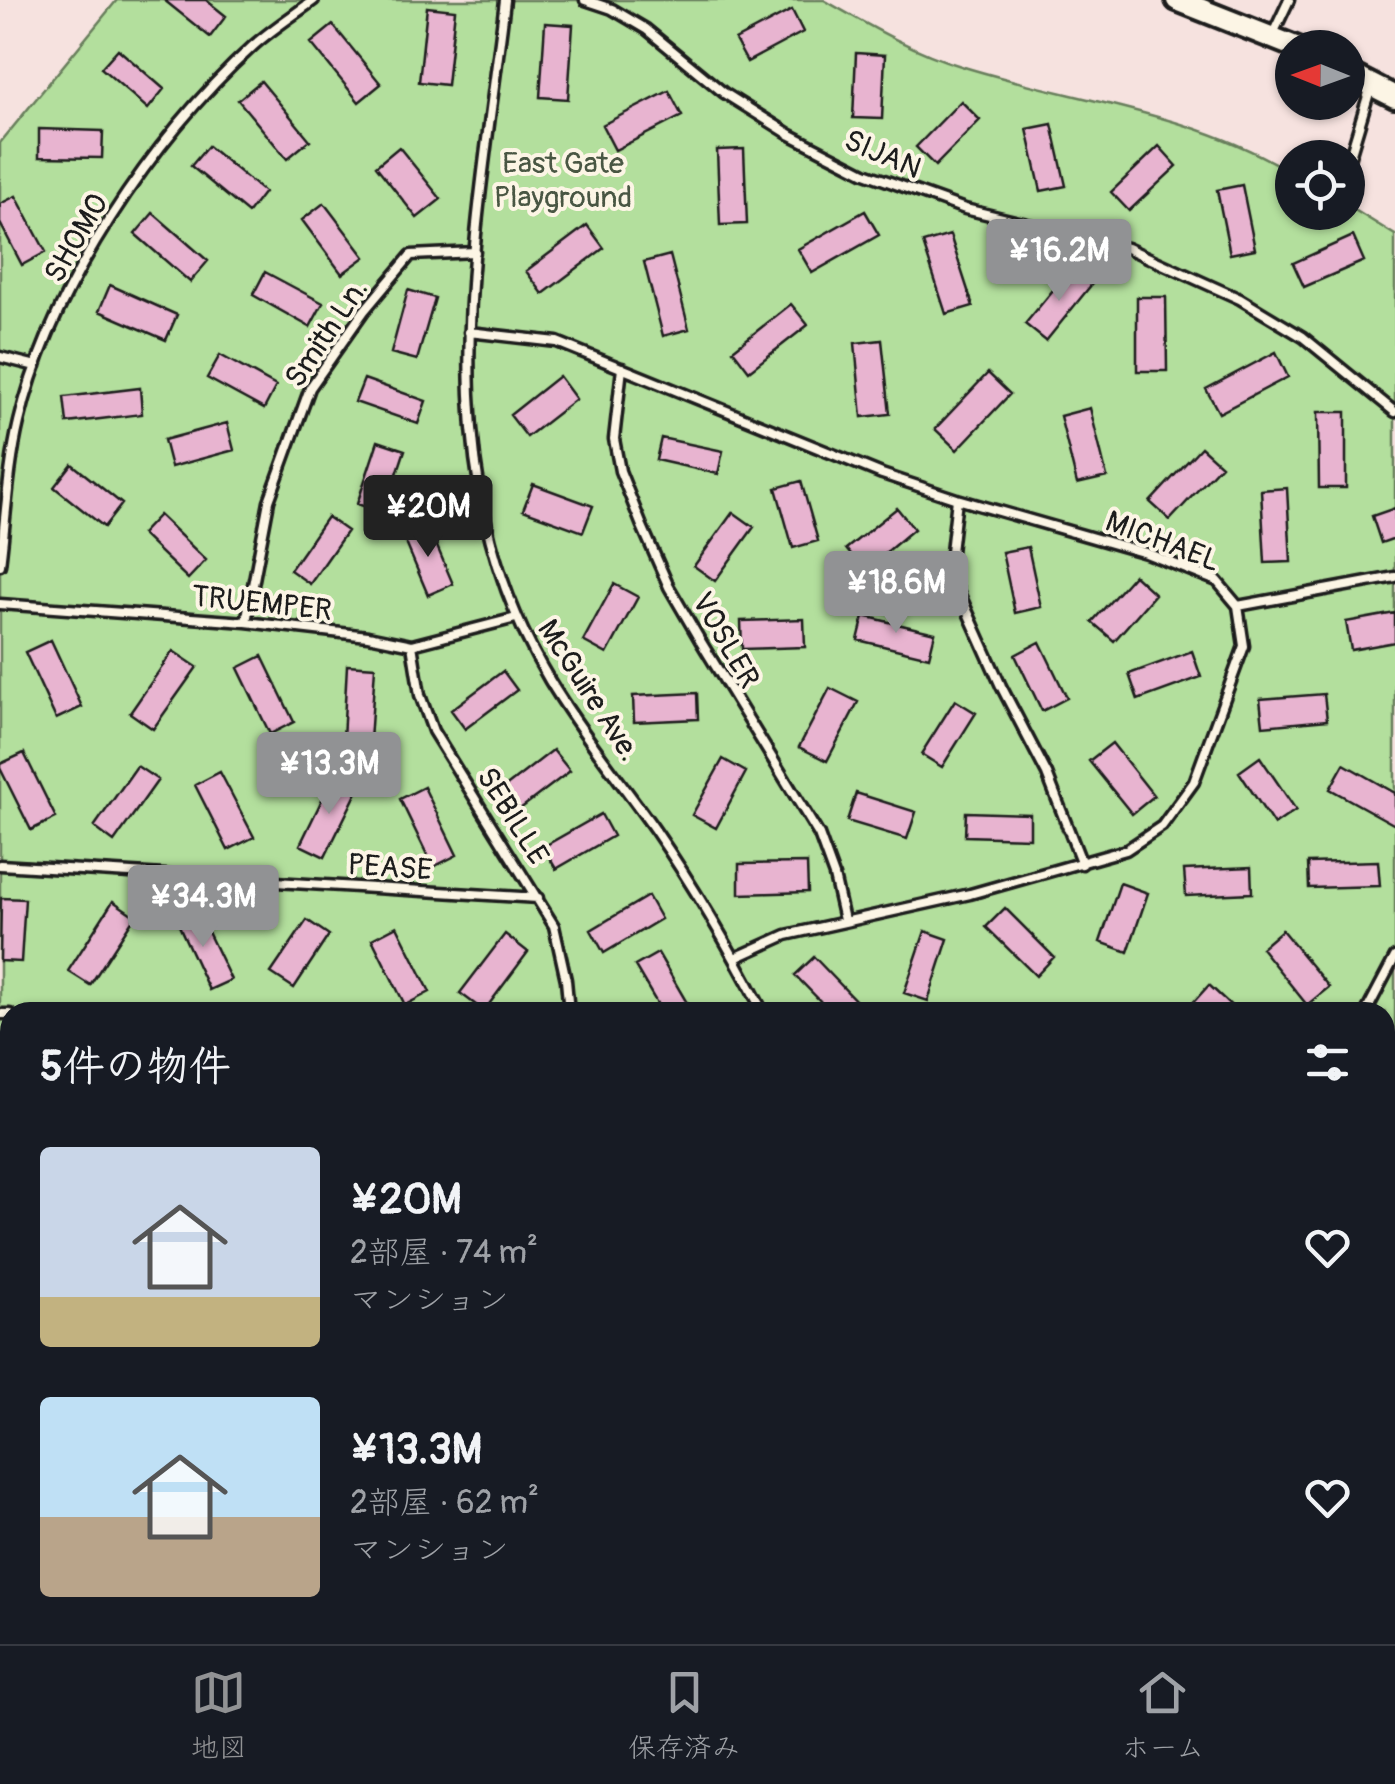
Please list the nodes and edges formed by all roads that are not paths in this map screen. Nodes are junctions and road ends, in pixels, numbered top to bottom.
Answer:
1 (314, 0) edge
2 (505, 0) edge
3 (585, 0) edge
4 (1177, 0) edge
5 (1289, 0) edge
6 (1200, 4) edge
7 (1272, 36) junction
8 (1275, 37) edge
9 (1365, 83) edge
10 (1371, 86) junction
11 (1395, 97) edge
12 (1355, 140) edge
13 (475, 252) junction
14 (469, 332) junction
15 (0, 357) edge
16 (36, 366) junction
17 (622, 368) junction
18 (1395, 412) edge
19 (957, 499) junction
20 (0, 565) edge
21 (1395, 577) edge
22 (0, 604) edge
23 (1238, 606) junction
24 (516, 618) junction
25 (246, 622) junction
26 (412, 645) junction
27 (1082, 864) junction
28 (0, 865) edge
29 (538, 898) junction
30 (844, 920) junction
31 (1395, 957) edge
32 (735, 958) junction
33 (568, 1002) edge
34 (758, 1002) edge
35 (1371, 1002) edge

1 - 16 lane, SHOMO
2 - 13 lane, McGuire Ave.
3 - 18 lane, SIJAN
4 - 6 street
5 - 7 lane
6 - 7 street
7 - 8 street
9 - 10 street
10 - 11 street
10 - 12 lane
13 - 14 lane, McGuire Ave.
13 - 25 lane, Smith Ln.
14 - 17 lane, MICHAEL
14 - 24 lane, McGuire Ave.
15 - 16 lane
16 - 20 lane, SHOMO
17 - 19 lane, MICHAEL
17 - 30 lane, VOSLER
19 - 23 lane, MICHAEL
19 - 27 lane
21 - 23 lane
22 - 25 lane, TRUEMPER
23 - 27 lane, MICHAEL
24 - 26 lane, TRUEMPER
24 - 32 lane, McGuire Ave.
25 - 26 lane, TRUEMPER
26 - 29 lane, SEBILLE
27 - 30 lane, MICHAEL
28 - 29 lane, PEASE
29 - 33 lane, SEBILLE
30 - 32 lane, MICHAEL
31 - 35 lane
32 - 34 lane, McGuire Ave.

